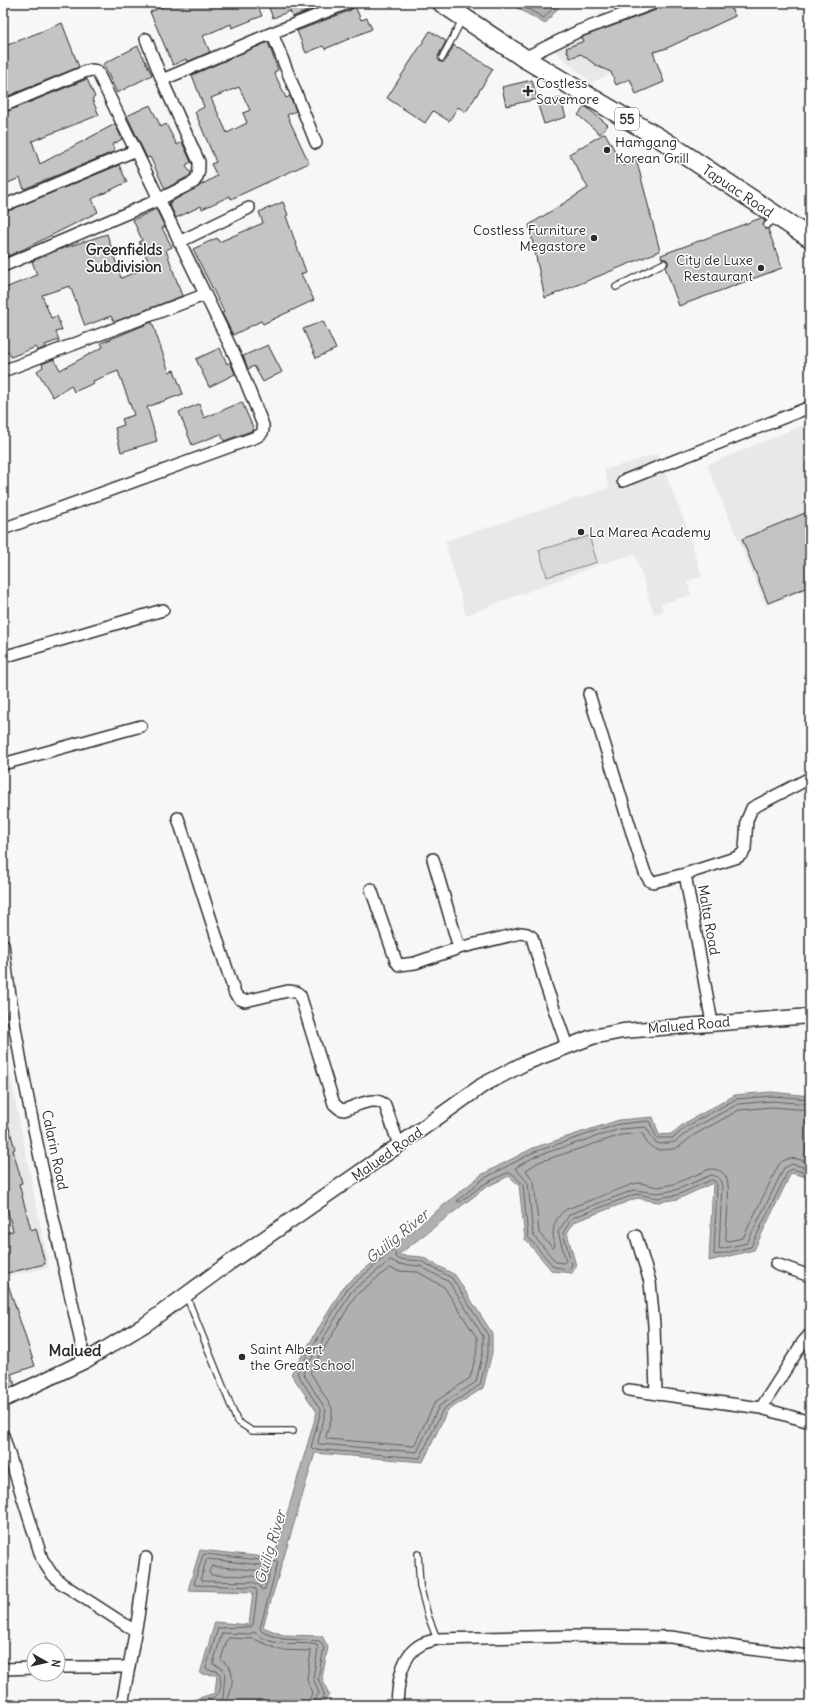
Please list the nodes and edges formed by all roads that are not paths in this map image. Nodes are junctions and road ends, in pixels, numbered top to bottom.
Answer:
1 (348, 3) edge
2 (442, 3) edge
3 (654, 3) edge
4 (463, 18) junction
5 (272, 33) junction
6 (146, 39) dead end
7 (442, 58) dead end
8 (524, 58) junction
9 (162, 80) junction
10 (3, 106) edge
11 (316, 143) dead end
12 (134, 151) junction
13 (158, 200) junction
14 (3, 206) edge
15 (249, 208) dead end
16 (810, 238) edge
17 (179, 242) junction
18 (664, 263) dead end
19 (3, 266) edge
20 (616, 287) dead end
21 (204, 295) junction
22 (3, 371) edge
23 (810, 407) edge
24 (623, 481) dead end
25 (3, 530) edge
26 (163, 610) dead end
27 (3, 656) edge
28 (589, 694) dead end
29 (141, 726) dead end
30 (3, 764) edge
31 (810, 778) edge
32 (178, 818) dead end
33 (433, 860) dead end
34 (686, 874) junction
35 (371, 889) dead end
36 (3, 944) edge
37 (460, 948) junction
38 (810, 1016) edge
39 (712, 1023) junction
40 (567, 1046) junction
41 (399, 1145) junction
42 (636, 1236) dead end
43 (776, 1264) dead end
44 (810, 1276) edge
45 (186, 1295) junction
46 (810, 1334) edge
47 (85, 1361) junction
48 (629, 1390) dead end
49 (656, 1394) junction
50 (3, 1400) edge
51 (760, 1408) junction
52 (810, 1422) edge
53 (293, 1431) dead end
54 (3, 1435) edge
55 (418, 1554) dead end
56 (146, 1558) dead end
57 (135, 1631) junction
58 (437, 1639) junction
59 (810, 1656) edge
60 (66, 1667) edge
61 (129, 1667) junction
62 (26, 1668) edge
63 (3, 1669) edge
64 (122, 1705) edge
65 (397, 1705) edge

1 - 5 street
2 - 4 main road, Tapuac Road / 55
3 - 8 street
4 - 7 lane
4 - 8 main road, Tapuac Road / 55
5 - 9 street
5 - 11 street
6 - 9 street
8 - 16 main road, Tapuac Road / 55
9 - 13 street
10 - 12 street
12 - 13 street
12 - 14 street
13 - 17 street
13 - 19 street
15 - 17 street
17 - 21 street
18 - 20 lane
21 - 22 street
21 - 25 street
23 - 24 street
26 - 27 street
28 - 34 street
29 - 30 street
31 - 34 street, Malta Road
32 - 41 street
33 - 37 street
34 - 39 street, Malta Road
35 - 37 street
36 - 47 street, Calarin Road
37 - 40 street
38 - 39 street, Malued Road
39 - 40 street, Malued Road
40 - 41 street, Malued Road
41 - 45 street, Malued Road
42 - 49 street
43 - 44 street
45 - 47 street, Malued Road
45 - 53 lane
46 - 51 street
47 - 50 street, Malued Road
48 - 49 street
49 - 51 street
51 - 52 street
54 - 57 street
55 - 58 lane
56 - 57 street
57 - 61 street
58 - 59 street
58 - 65 street
60 - 61 street
61 - 64 street
62 - 63 street

